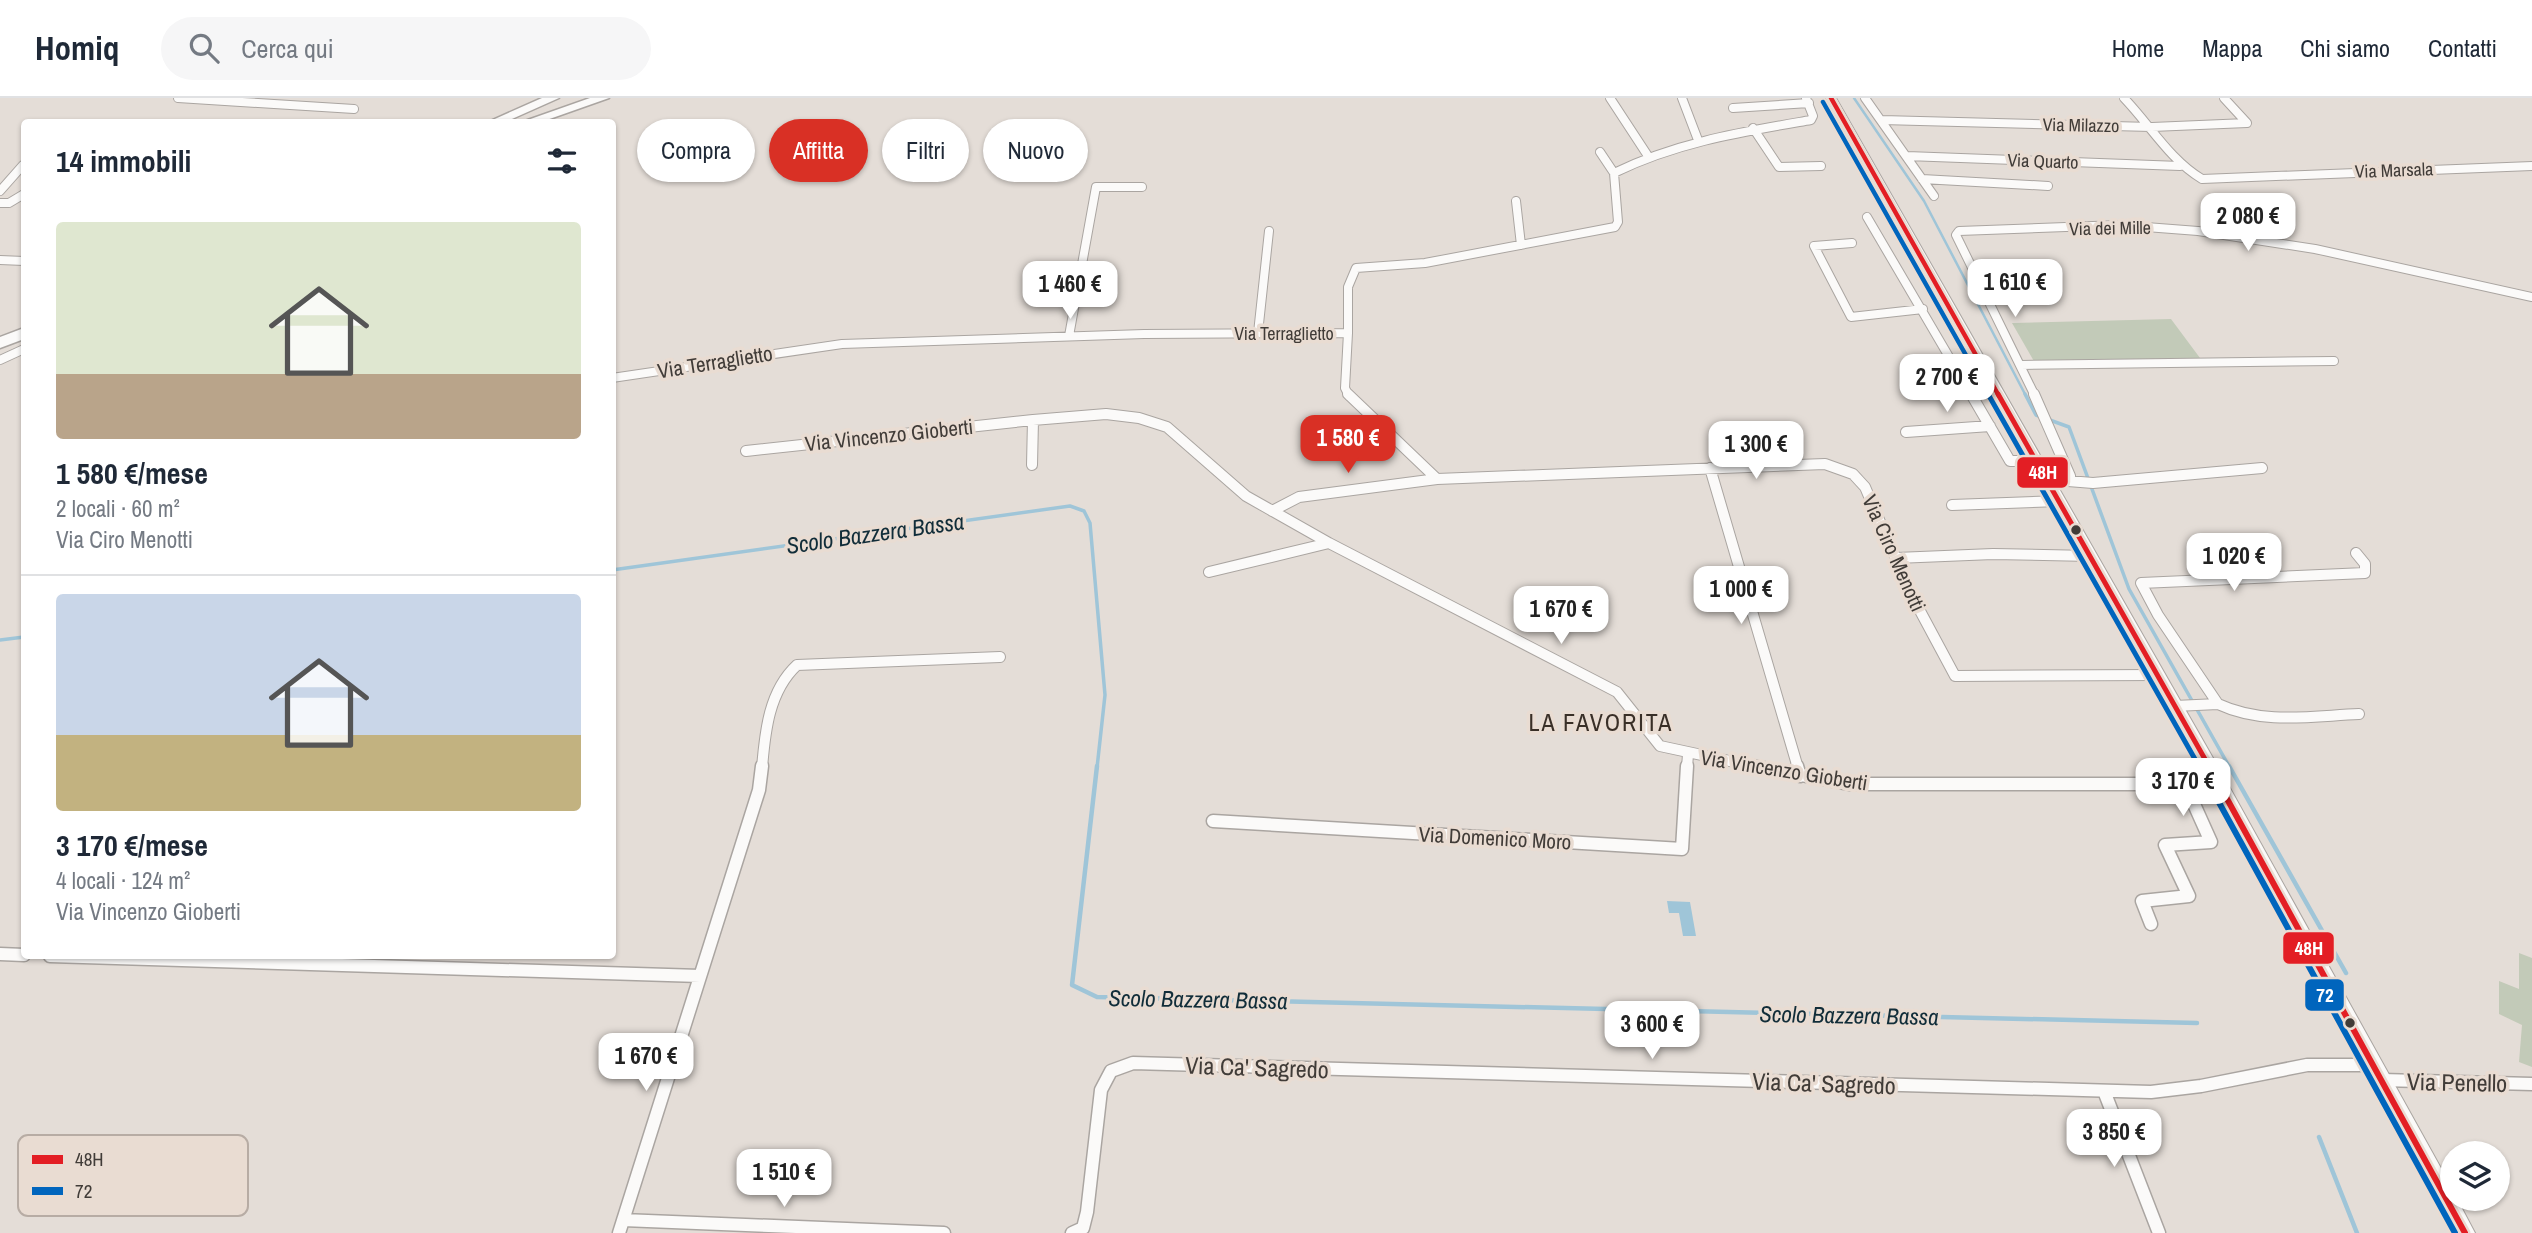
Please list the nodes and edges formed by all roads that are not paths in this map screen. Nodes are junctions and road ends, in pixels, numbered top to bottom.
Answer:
1 (178, 98) edge
2 (553, 98) edge
3 (574, 98) edge
4 (603, 98) edge
5 (1610, 98) edge
6 (1682, 98) edge
7 (1831, 98) edge
8 (1865, 98) edge
9 (2124, 98) edge
10 (2224, 98) edge
11 (1808, 101) edge
12 (1733, 108) dead end
13 (354, 109) dead end
14 (502, 119) edge
15 (523, 119) edge
16 (538, 119) edge
17 (1882, 120) junction
18 (2152, 127) junction
19 (1753, 128) junction
20 (1698, 140) junction
21 (1600, 152) dead end
22 (1648, 156) junction
23 (1907, 156) junction
24 (1821, 166) dead end
25 (2180, 166) junction
26 (2532, 166) edge
27 (21, 167) edge
28 (1614, 173) junction
29 (1922, 179) junction
30 (2048, 186) dead end
31 (1142, 187) dead end
32 (0, 191) edge
33 (21, 196) edge
34 (1934, 196) dead end
35 (1516, 201) dead end
36 (0, 203) edge
37 (1867, 218) dead end
38 (1269, 230) dead end
39 (1852, 243) dead end
40 (1521, 245) junction
41 (0, 260) edge
42 (21, 261) edge
43 (2532, 297) edge
44 (1923, 309) junction
45 (21, 324) edge
46 (0, 333) edge
47 (1258, 333) junction
48 (1348, 333) junction
49 (21, 334) edge
50 (1069, 336) junction
51 (0, 343) edge
52 (21, 350) edge
53 (0, 360) edge
54 (2334, 361) dead end
55 (2021, 365) junction
56 (616, 377) edge
57 (1033, 420) junction
58 (1990, 426) junction
59 (1906, 432) dead end
60 (746, 451) dead end
61 (2036, 461) junction
62 (1032, 465) dead end
63 (1710, 468) junction
64 (2262, 468) dead end
65 (1437, 479) junction
66 (2068, 481) junction
67 (2049, 483) junction
68 (2059, 501) junction
69 (1952, 505) dead end
70 (1272, 511) junction
71 (1329, 543) junction
72 (2356, 552) dead end
73 (2091, 556) junction
74 (1896, 558) junction
75 (1209, 572) dead end
76 (1000, 657) dead end
77 (2158, 675) junction
78 (2212, 704) junction
79 (2181, 706) junction
80 (2360, 714) dead end
81 (1688, 754) junction
82 (1800, 776) junction
83 (2185, 784) junction
84 (2219, 784) junction
85 (1213, 821) dead end
86 (2151, 925) dead end
87 (0, 954) edge
88 (21, 955) edge
89 (148, 959) edge
90 (700, 976) junction
91 (2377, 1072) junction
92 (2532, 1084) edge
93 (2104, 1091) junction
94 (621, 1226) edge
95 (944, 1233) edge
96 (1072, 1233) edge
97 (2159, 1233) edge
98 (2465, 1233) edge

1 - 13 street
2 - 14 highway
3 - 15 highway
4 - 16 highway
5 - 22 street
6 - 20 street
7 - 61 main road
8 - 17 street
9 - 18 street
10 - 18 street, Via Milazzo
11 - 12 street
11 - 19 street
17 - 18 street, Via Milazzo
17 - 23 street
18 - 25 street
19 - 20 street
19 - 24 street
20 - 22 street
21 - 28 street
22 - 28 street
23 - 25 street, Via Quarto
23 - 29 street
25 - 26 street, Via Marsala
27 - 32 street
28 - 40 street, Via Terraglietto
29 - 30 street, Via Quarto
29 - 34 street
31 - 50 street
33 - 36 street
35 - 40 street
37 - 44 street
38 - 47 street
39 - 44 street
40 - 48 street, Via Terraglietto
41 - 42 street
43 - 55 street, Via dei Mille
44 - 58 street
45 - 46 highway
47 - 48 street, Via Terraglietto
47 - 50 street, Via Terraglietto
48 - 65 street
49 - 51 highway
50 - 56 street, Via Terraglietto
52 - 53 street
54 - 55 street
55 - 66 street, Via dei Mille
57 - 60 street, Via Vincenzo Gioberti
57 - 62 street
57 - 70 street, Via Vincenzo Gioberti
58 - 59 street
58 - 61 street
61 - 67 main road
63 - 65 street, Via Ciro Menotti
63 - 74 street, Via Ciro Menotti
63 - 82 street
64 - 66 street
65 - 70 street, Via Ciro Menotti
66 - 67 street
67 - 68 main road
68 - 69 street
68 - 73 main road
70 - 71 street, Via Vincenzo Gioberti
71 - 75 street
71 - 81 street, Via Vincenzo Gioberti
72 - 78 street
73 - 74 street
73 - 77 main road
74 - 77 street, Via Ciro Menotti
76 - 90 street
77 - 79 main road
78 - 79 street
78 - 80 street
79 - 84 main road
81 - 82 street, Via Vincenzo Gioberti
81 - 85 street, Via Domenico Moro
82 - 83 street, Via Vincenzo Gioberti
83 - 84 street, Via Vincenzo Gioberti
83 - 86 street
84 - 91 main road
87 - 88 street
89 - 90 street
90 - 94 street
91 - 92 street, Via Penello
91 - 93 street, Via Ca' Sagredo
91 - 98 main road
93 - 96 street, Via Ca' Sagredo
93 - 97 street
94 - 95 street

